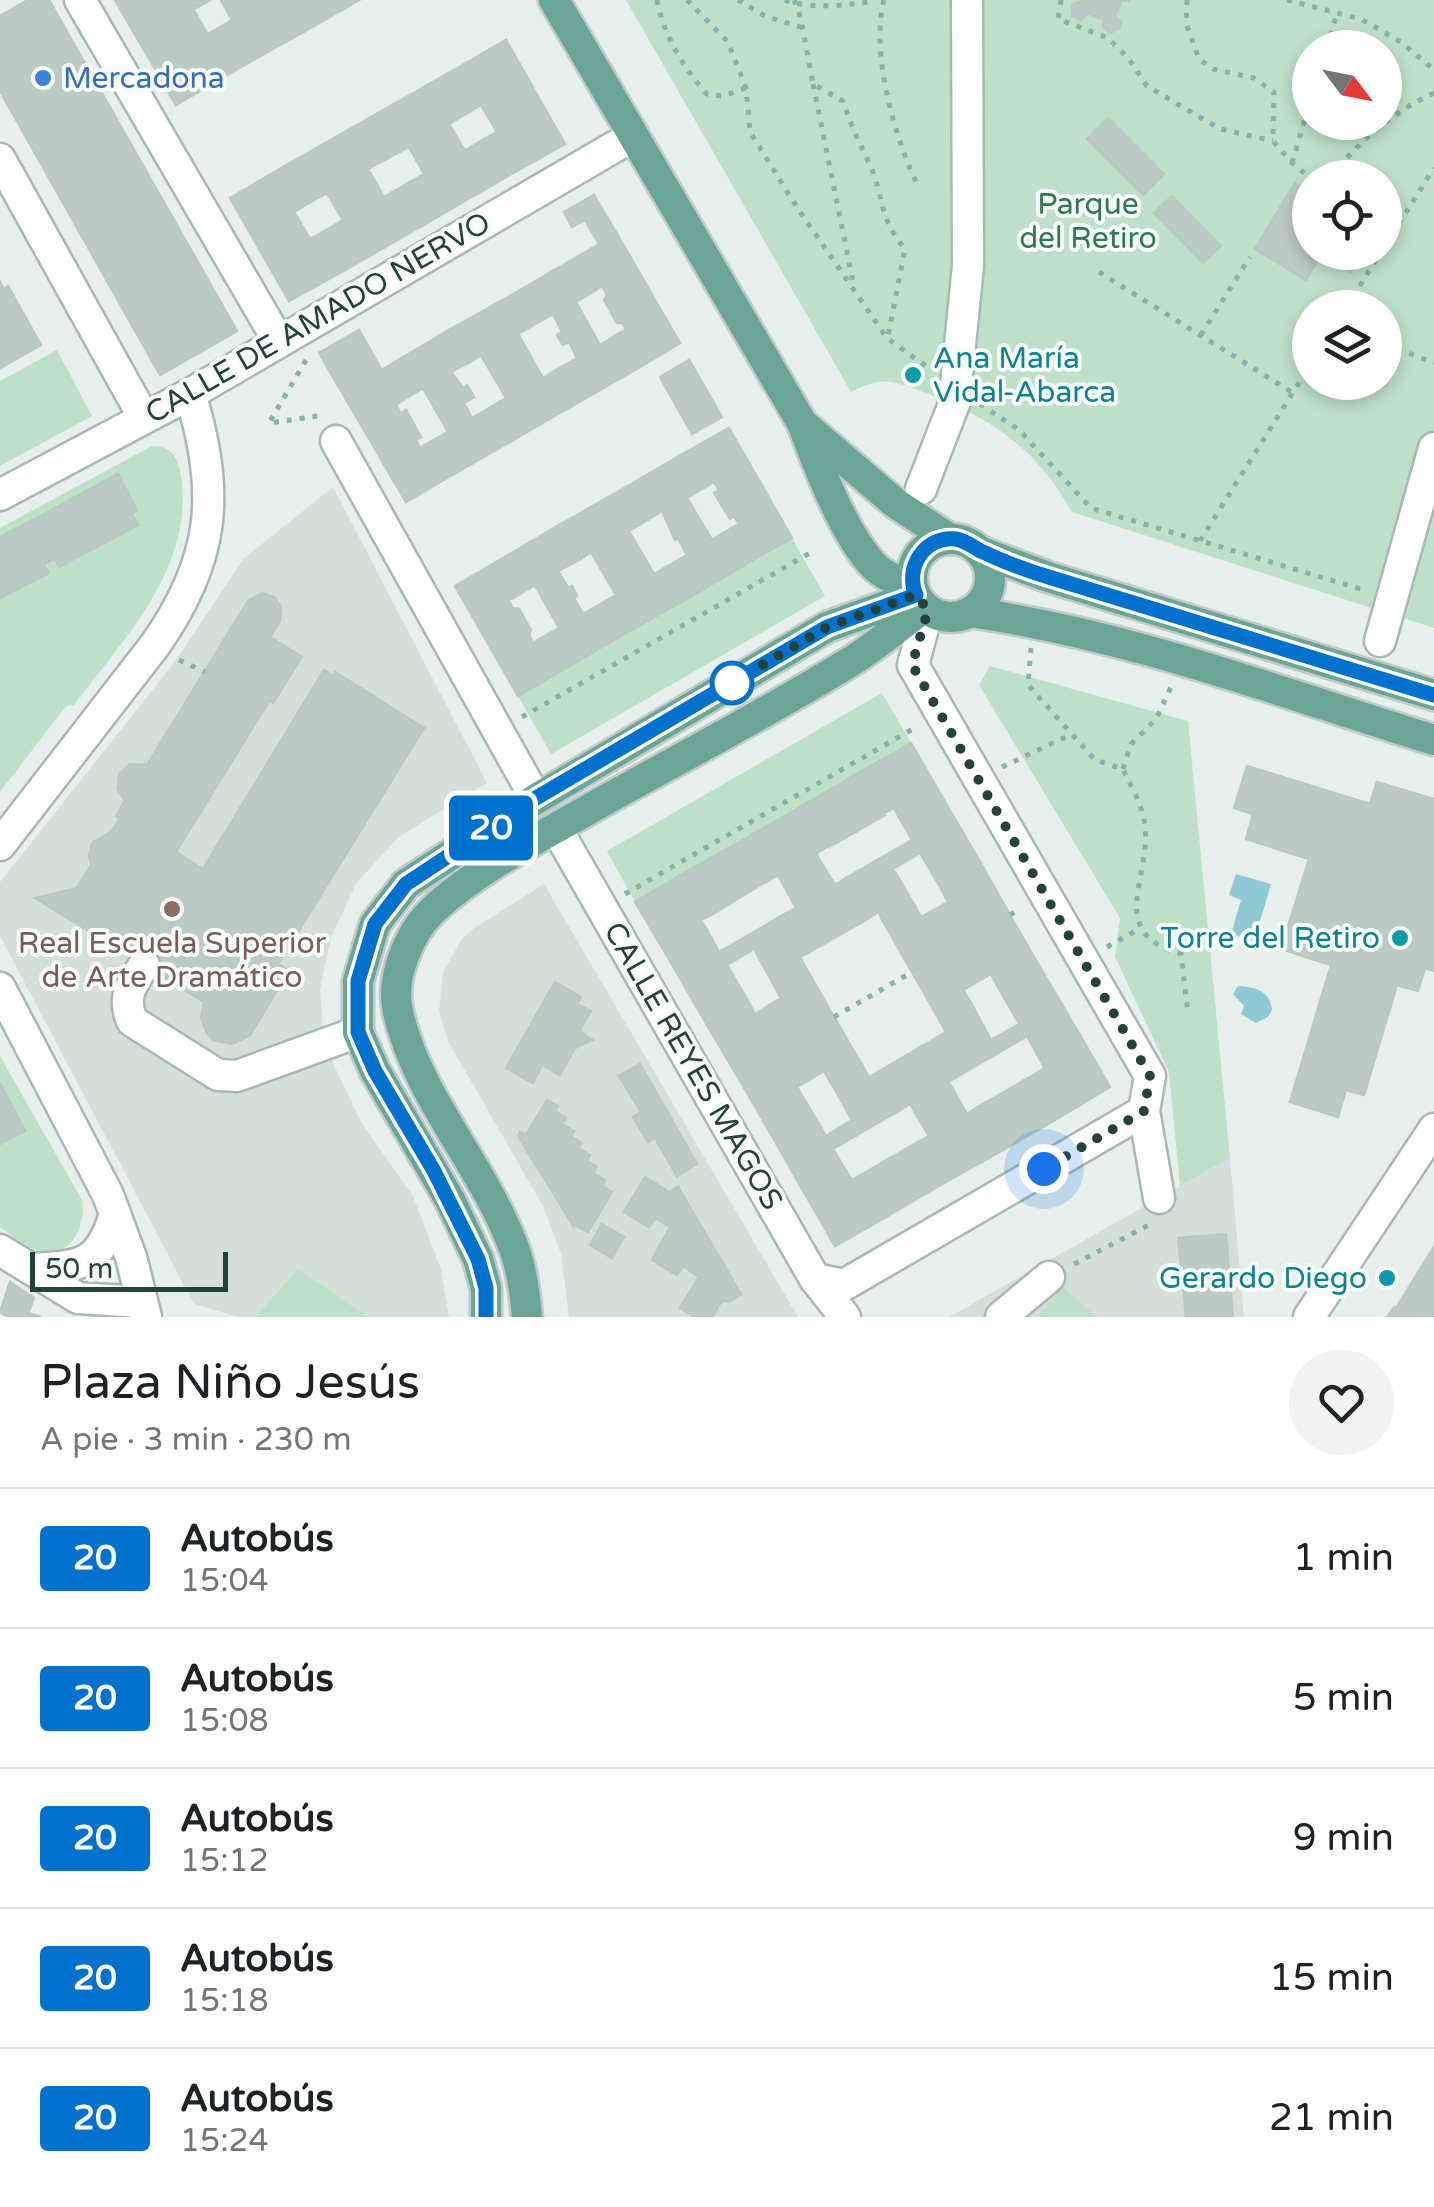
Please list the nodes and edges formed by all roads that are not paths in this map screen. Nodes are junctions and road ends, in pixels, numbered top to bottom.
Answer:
1 (80, 0) edge
2 (554, 0) edge
3 (967, 0) edge
4 (633, 136) junction
5 (0, 159) edge
6 (279, 342) junction
7 (190, 394) junction
8 (144, 418) junction
9 (802, 423) junction
10 (336, 441) road end
11 (1434, 448) edge
12 (921, 489) dead end
13 (0, 495) edge
14 (950, 540) junction
15 (980, 551) junction
16 (920, 600) junction
17 (969, 612) junction
18 (1380, 641) dead end
19 (1434, 695) edge
20 (1434, 740) edge
21 (536, 798) junction
22 (556, 828) junction
23 (0, 845) edge
24 (144, 964) dead end
25 (0, 988) edge
26 (358, 1032) junction
27 (1144, 1111) junction
28 (1434, 1128) edge
29 (1159, 1198) road end
30 (115, 1214) junction
31 (0, 1250) edge
32 (31, 1269) junction
33 (1049, 1277) road end
34 (830, 1282) junction
35 (77, 1308) edge
36 (144, 1310) edge
37 (486, 1317) edge
38 (527, 1317) edge
39 (844, 1317) edge
40 (1001, 1317) edge
41 (1309, 1317) edge

1 - 6 street
2 - 4 main road
3 - 12 street
4 - 6 street, CALLE DE AMADO NERVO
4 - 9 main road
5 - 8 street
6 - 7 street, CALLE DE AMADO NERVO
7 - 8 street, CALLE DE AMADO NERVO
7 - 23 street
8 - 13 street, CALLE DE AMADO NERVO
9 - 14 main road
9 - 16 main road
10 - 21 street
11 - 18 street
14 - 15 main road
14 - 16 main road
15 - 17 main road
15 - 19 main road
16 - 17 main road
16 - 21 main road
16 - 22 main road
16 - 27 street
17 - 20 main road
21 - 26 main road
22 - 34 street, CALLE REYES MAGOS
22 - 38 main road
24 - 26 street
25 - 30 street
26 - 37 main road
27 - 29 street
27 - 34 street
28 - 41 street
30 - 32 street
30 - 36 street
31 - 32 street
32 - 35 street
33 - 40 street
34 - 39 street, CALLE REYES MAGOS
35 - 36 street

